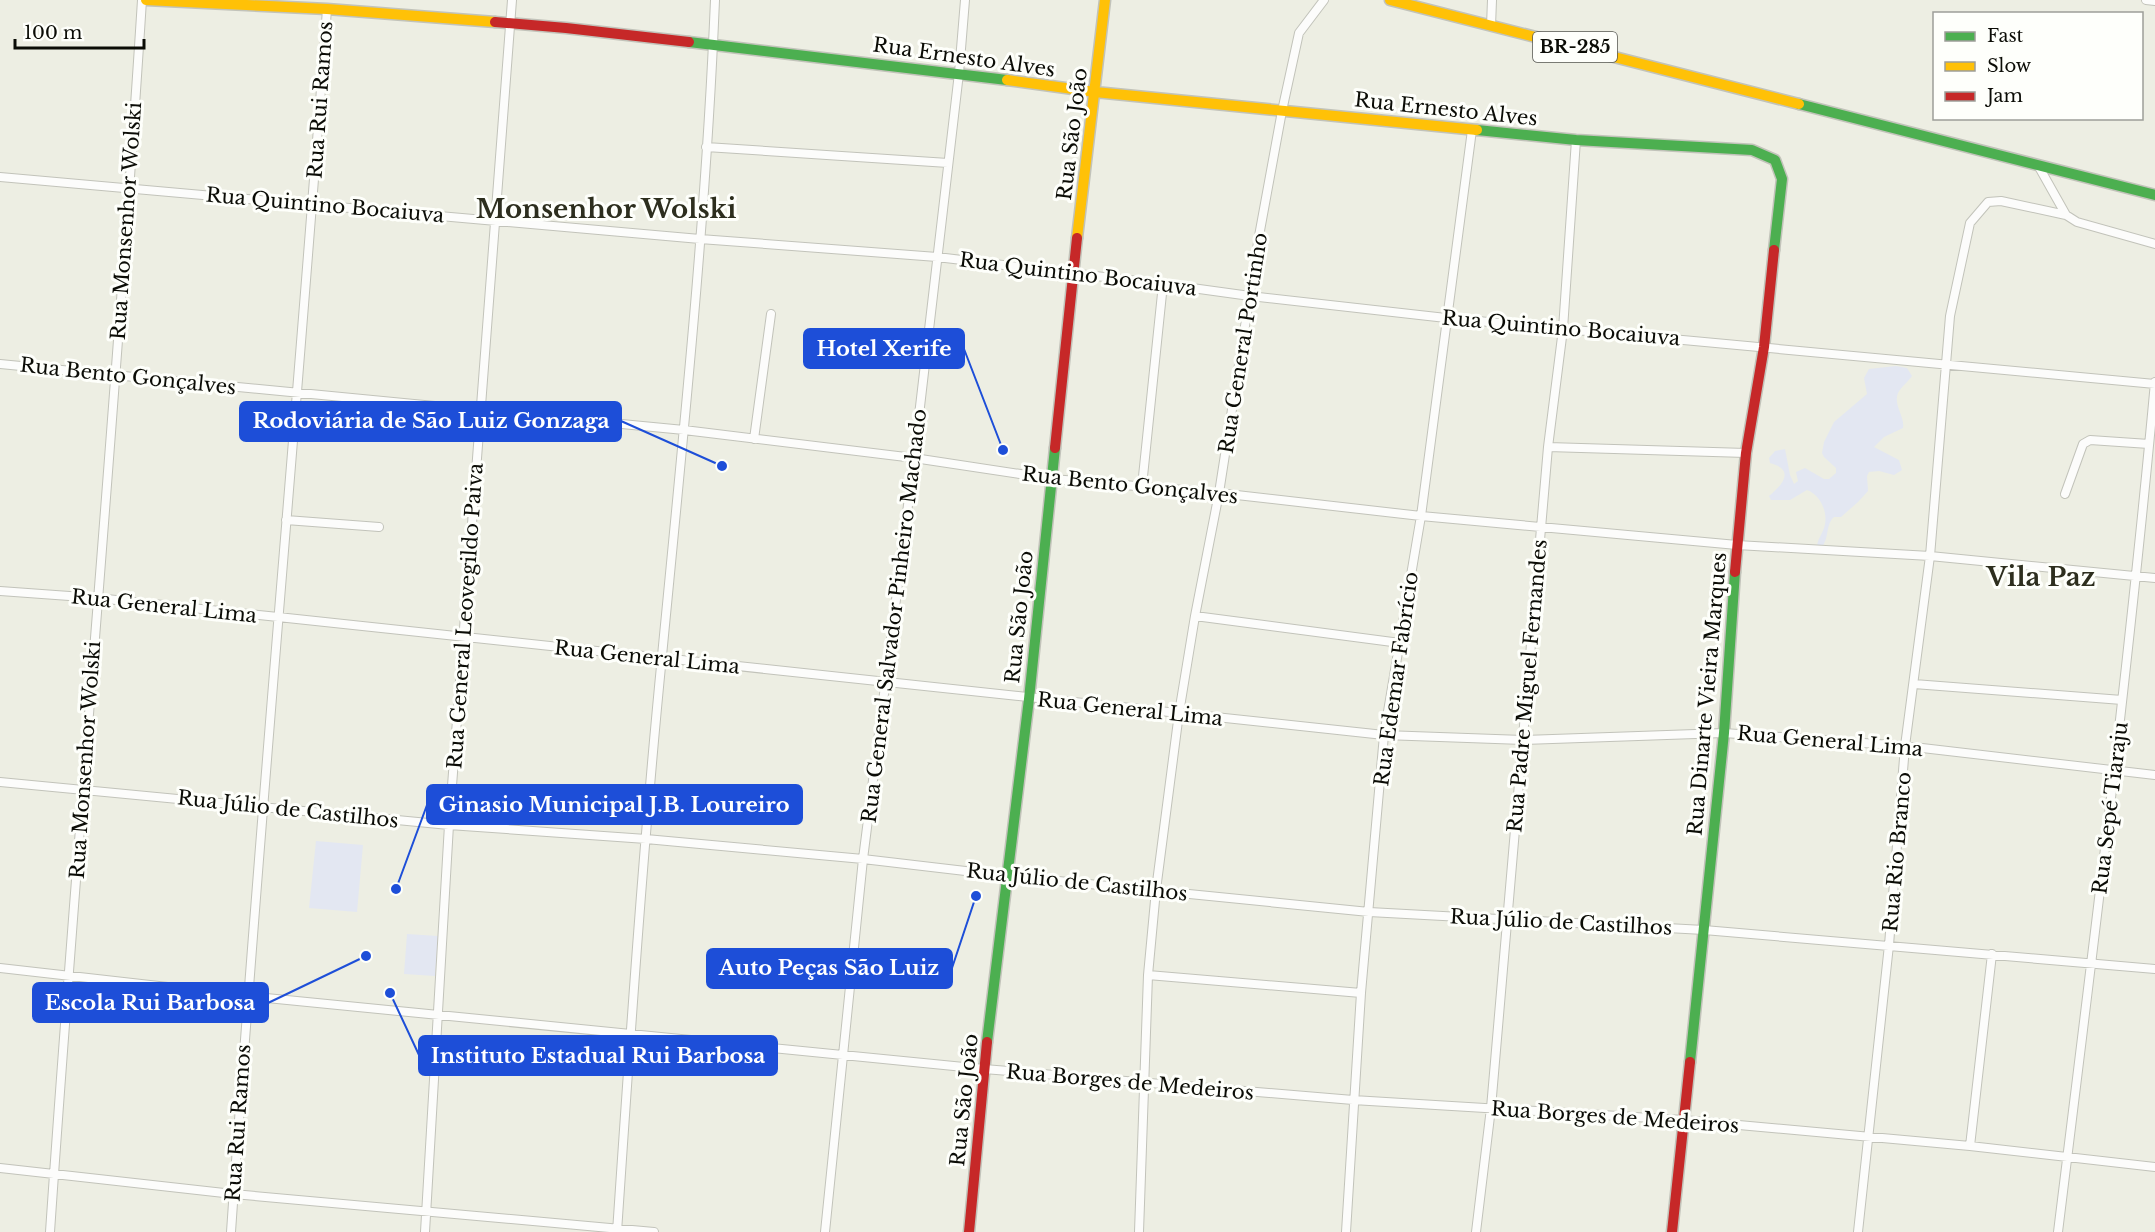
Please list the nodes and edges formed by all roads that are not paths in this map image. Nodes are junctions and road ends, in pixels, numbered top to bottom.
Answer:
1 (144, 0) edge
2 (512, 0) edge
3 (715, 0) edge
4 (965, 0) edge
5 (1324, 0) edge
6 (1390, 0) edge
7 (1492, 0) edge
8 (2146, 0) edge
9 (2155, 1) edge
10 (1106, 2) edge
11 (327, 9) junction
12 (510, 23) junction
13 (1491, 26) junction
14 (713, 43) junction
15 (959, 73) junction
16 (1095, 92) junction
17 (1282, 111) junction
18 (1472, 130) junction
19 (1575, 140) junction
20 (706, 147) junction
21 (1775, 160) joint
22 (948, 163) junction
23 (2038, 165) junction
24 (0, 177) edge
25 (130, 188) junction
26 (2155, 195) edge
27 (313, 204) junction
28 (2066, 214) junction
29 (495, 221) junction
30 (700, 239) junction
31 (2155, 244) edge
32 (937, 257) junction
33 (1073, 274) junction
34 (1163, 284) junction
35 (1250, 296) junction
36 (771, 314) dead end
37 (1446, 318) junction
38 (1563, 329) junction
39 (1764, 347) junction
40 (0, 364) edge
41 (1947, 364) junction
42 (114, 375) junction
43 (2155, 383) edge
44 (296, 393) junction
45 (481, 411) junction
46 (684, 430) junction
47 (754, 439) junction
48 (2149, 444) junction
49 (1548, 447) junction
50 (1746, 453) junction
51 (914, 458) junction
52 (1053, 480) junction
53 (1142, 486) junction
54 (1219, 493) junction
55 (2065, 494) dead end
56 (1421, 516) junction
57 (286, 520) junction
58 (379, 527) dead end
59 (1542, 528) junction
60 (1737, 545) junction
61 (1930, 556) junction
62 (2137, 576) junction
63 (2155, 578) edge
64 (0, 591) edge
65 (97, 598) junction
66 (1195, 616) junction
67 (278, 617) junction
68 (464, 637) junction
69 (1401, 643) junction
70 (662, 657) junction
71 (885, 683) junction
72 (1914, 684) junction
73 (1029, 699) junction
74 (2122, 700) junction
75 (1179, 713) junction
76 (1724, 733) junction
77 (1384, 735) junction
78 (1523, 740) junction
79 (1905, 746) junction
80 (2115, 770) junction
81 (2155, 775) edge
82 (0, 782) edge
83 (83, 788) junction
84 (262, 806) junction
85 (449, 825) junction
86 (646, 839) junction
87 (863, 859) junction
88 (1008, 876) junction
89 (1156, 890) junction
90 (1369, 912) junction
91 (1506, 918) junction
92 (1704, 930) junction
93 (1889, 945) junction
94 (1992, 954) junction
95 (2092, 963) junction
96 (0, 968) edge
97 (2155, 969) edge
98 (69, 974) junction
99 (1148, 975) junction
100 (1361, 993) junction
101 (247, 996) junction
102 (439, 1014) junction
103 (632, 1035) junction
104 (844, 1056) junction
105 (984, 1069) junction
106 (1143, 1083) junction
107 (1353, 1100) junction
108 (1491, 1108) junction
109 (1683, 1120) junction
110 (1868, 1136) junction
111 (1970, 1146) junction
112 (2067, 1157) junction
113 (2155, 1167) edge
114 (0, 1168) edge
115 (54, 1173) junction
116 (233, 1194) junction
117 (427, 1210) junction
118 (617, 1230) edge
119 (50, 1232) edge
120 (231, 1232) edge
121 (425, 1232) edge
122 (654, 1232) edge
123 (825, 1232) edge
124 (969, 1232) edge
125 (1139, 1232) edge
126 (1346, 1232) edge
127 (1476, 1232) edge
128 (1672, 1232) edge
129 (1858, 1232) edge
130 (2058, 1232) edge

1 - 11 main road, Rua Ernesto Alves
1 - 25 street, Rua Monsenhor Wolski
2 - 12 street, Rua General Leovegildo Paiva
3 - 14 street
4 - 15 street, Rua General Salvador Pinheiro Machado
5 - 17 street, Rua General Portinho
6 - 13 main road, BR-285
7 - 13 street
8 - 9 street
10 - 16 main road, Rua São João
11 - 12 main road, Rua Ernesto Alves
11 - 27 street, Rua Rui Ramos
12 - 14 main road, Rua Ernesto Alves
12 - 29 street, Rua General Leovegildo Paiva
13 - 23 main road, BR-285
14 - 15 main road, Rua Ernesto Alves
14 - 20 street
15 - 16 main road, Rua Ernesto Alves
15 - 22 street, Rua General Salvador Pinheiro Machado
16 - 17 main road, Rua Ernesto Alves
16 - 33 main road, Rua São João
17 - 18 main road, Rua Ernesto Alves
17 - 35 street, Rua General Portinho
18 - 19 main road, Rua Ernesto Alves
18 - 37 street, Rua Edemar Fabrício
19 - 21 main road, Rua Ernesto Alves
19 - 38 street, Rua Padre Miguel Fernandes
20 - 22 street
20 - 30 street
21 - 39 main road, Rua Dinarte Vieira Marques
22 - 32 street, Rua General Salvador Pinheiro Machado
23 - 26 main road, BR-285
23 - 28 street
24 - 25 street, Rua Quintino Bocaiuva
25 - 27 street, Rua Quintino Bocaiuva
25 - 42 street, Rua Monsenhor Wolski
27 - 29 street, Rua Quintino Bocaiuva
27 - 44 street, Rua Rui Ramos
28 - 31 street, Rua Rio Branco
28 - 41 street, Rua Rio Branco
29 - 30 street, Rua Quintino Bocaiuva
29 - 45 street, Rua General Leovegildo Paiva
30 - 32 street, Rua Quintino Bocaiuva
30 - 46 street
32 - 33 street, Rua Quintino Bocaiuva
32 - 51 street, Rua General Salvador Pinheiro Machado
33 - 34 street, Rua Quintino Bocaiuva
33 - 52 main road, Rua São João
34 - 35 street, Rua Quintino Bocaiuva
34 - 53 street
35 - 37 street, Rua Quintino Bocaiuva
35 - 54 street, Rua General Portinho
36 - 47 street
37 - 38 street, Rua Quintino Bocaiuva
37 - 56 street, Rua Edemar Fabrício
38 - 39 street, Rua Quintino Bocaiuva
38 - 49 street, Rua Padre Miguel Fernandes
39 - 41 street, Rua Quintino Bocaiuva
39 - 50 main road, Rua Dinarte Vieira Marques
40 - 42 street, Rua Bento Gonçalves
41 - 43 street, Rua Quintino Bocaiuva
41 - 61 street, Rua Rio Branco
42 - 44 street, Rua Bento Gonçalves
42 - 65 street, Rua Monsenhor Wolski
43 - 48 street, Rua Sepé Tiaraju
44 - 45 street, Rua Bento Gonçalves
44 - 57 street, Rua Rui Ramos
45 - 46 street, Rua Bento Gonçalves
45 - 68 street, Rua General Leovegildo Paiva
46 - 47 street, Rua Bento Gonçalves
46 - 70 street
47 - 51 street, Rua Bento Gonçalves
48 - 55 street
48 - 62 street, Rua Sepé Tiaraju
49 - 50 street
49 - 59 street, Rua Padre Miguel Fernandes
50 - 60 main road, Rua Dinarte Vieira Marques
51 - 52 street, Rua Bento Gonçalves
51 - 71 street, Rua General Salvador Pinheiro Machado
52 - 53 street, Rua Bento Gonçalves
52 - 73 main road, Rua São João
53 - 54 street, Rua Bento Gonçalves
54 - 56 street, Rua Bento Gonçalves
54 - 66 street, Rua General Portinho
56 - 59 street, Rua Bento Gonçalves
56 - 69 street, Rua Edemar Fabrício
57 - 58 street
57 - 67 street, Rua Rui Ramos
59 - 60 street, Rua Bento Gonçalves
59 - 78 street, Rua Padre Miguel Fernandes
60 - 61 street, Rua Bento Gonçalves
60 - 76 main road, Rua Dinarte Vieira Marques
61 - 62 street, Rua Bento Gonçalves
61 - 72 street, Rua Rio Branco
62 - 63 street, Rua Bento Gonçalves
62 - 74 street, Rua Sepé Tiaraju
64 - 65 street, Rua General Lima
65 - 67 street, Rua General Lima
65 - 83 street, Rua Monsenhor Wolski
66 - 69 street
66 - 75 street, Rua General Portinho
67 - 68 street, Rua General Lima
67 - 84 street, Rua Rui Ramos
68 - 70 street, Rua General Lima
68 - 85 street, Rua General Leovegildo Paiva
69 - 77 street, Rua Edemar Fabrício
70 - 71 street, Rua General Lima
70 - 86 street
71 - 73 street, Rua General Lima
71 - 87 street, Rua General Salvador Pinheiro Machado
72 - 74 street
72 - 79 street, Rua Rio Branco
73 - 75 street, Rua General Lima
73 - 88 main road, Rua São João
74 - 80 street, Rua Sepé Tiaraju
75 - 77 street, Rua General Lima
75 - 89 street, Rua General Portinho
76 - 78 street, Rua General Lima
76 - 79 street, Rua General Lima
76 - 92 main road, Rua Dinarte Vieira Marques
77 - 78 street, Rua General Lima
77 - 90 street, Rua Edemar Fabrício
78 - 91 street, Rua Padre Miguel Fernandes
79 - 80 street, Rua General Lima
79 - 93 street, Rua Rio Branco
80 - 81 street, Rua General Lima
80 - 95 street, Rua Sepé Tiaraju
82 - 83 street, Rua Júlio de Castilhos
83 - 84 street, Rua Júlio de Castilhos
83 - 98 street, Rua Monsenhor Wolski
84 - 85 street, Rua Júlio de Castilhos
84 - 101 street, Rua Rui Ramos
85 - 86 street, Rua Júlio de Castilhos
85 - 102 street, Rua General Leovegildo Paiva
86 - 87 street, Rua Júlio de Castilhos
86 - 103 street
87 - 88 street, Rua Júlio de Castilhos
87 - 104 street, Rua General Salvador Pinheiro Machado
88 - 89 street, Rua Júlio de Castilhos
88 - 105 main road, Rua São João
89 - 90 street, Rua Júlio de Castilhos
89 - 99 street, Rua General Portinho
90 - 91 street, Rua Júlio de Castilhos
90 - 100 street, Rua Edemar Fabrício
91 - 92 street, Rua Júlio de Castilhos
91 - 108 street, Rua Padre Miguel Fernandes
92 - 93 street, Rua Júlio de Castilhos
92 - 109 main road, Rua Dinarte Vieira Marques
93 - 94 street, Rua Júlio de Castilhos
93 - 110 street, Rua Rio Branco
94 - 95 street, Rua Júlio de Castilhos
94 - 111 street
95 - 97 street, Rua Júlio de Castilhos
95 - 112 street, Rua Sepé Tiaraju
96 - 98 street, Rua Borges de Medeiros
98 - 101 street, Rua Borges de Medeiros
98 - 115 street, Rua Monsenhor Wolski
99 - 100 street
99 - 106 street, Rua General Portinho
100 - 107 street, Rua Edemar Fabrício
101 - 102 street, Rua Borges de Medeiros
101 - 116 street, Rua Rui Ramos
102 - 103 street, Rua Borges de Medeiros
102 - 117 street, Rua General Leovegildo Paiva
103 - 104 street, Rua Borges de Medeiros
103 - 118 street
104 - 105 street, Rua Borges de Medeiros
104 - 123 street, Rua General Salvador Pinheiro Machado
105 - 106 street, Rua Borges de Medeiros
105 - 124 main road, Rua São João
106 - 107 street, Rua Borges de Medeiros
106 - 125 street, Rua General Portinho
107 - 108 street, Rua Borges de Medeiros
107 - 126 street, Rua Edemar Fabrício
108 - 109 street, Rua Borges de Medeiros
108 - 127 street, Rua Padre Miguel Fernandes
109 - 110 street, Rua Borges de Medeiros
109 - 128 main road, Rua Dinarte Vieira Marques
110 - 111 street, Rua Borges de Medeiros
110 - 129 street, Rua Rio Branco
111 - 112 street, Rua Borges de Medeiros
112 - 113 street, Rua Borges de Medeiros
112 - 130 street, Rua Sepé Tiaraju
114 - 115 street
115 - 116 street
115 - 119 street, Rua Monsenhor Wolski
116 - 117 street
116 - 120 street, Rua Rui Ramos
117 - 118 street
117 - 121 street, Rua General Leovegildo Paiva
118 - 122 street

